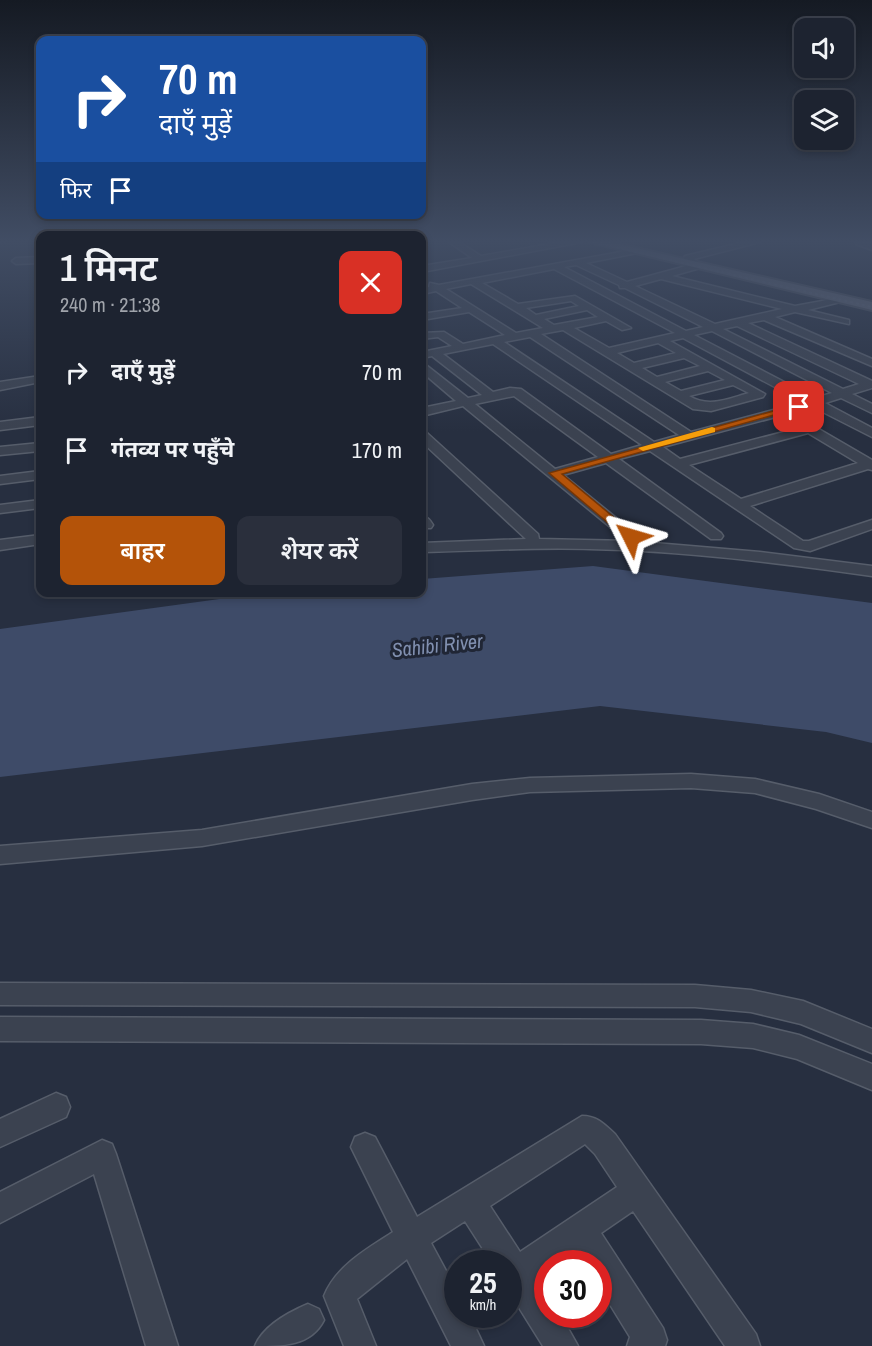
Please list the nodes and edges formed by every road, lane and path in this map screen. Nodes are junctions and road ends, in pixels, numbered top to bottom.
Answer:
1 (464, 305) edge
2 (512, 305) edge
3 (528, 305) edge
4 (585, 305) edge
5 (623, 305) edge
6 (667, 305) edge
7 (774, 305) edge
8 (816, 305) edge
9 (516, 307) junction
10 (589, 307) junction
11 (471, 309) junction
12 (794, 310) junction
13 (426, 316) edge
14 (764, 316) junction
15 (534, 318) junction
16 (607, 318) junction
17 (738, 322) junction
18 (845, 322) dead end
19 (566, 327) junction
20 (626, 328) dead end
21 (714, 328) junction
22 (553, 329) junction
23 (532, 333) junction
24 (686, 334) junction
25 (426, 336) edge
26 (515, 337) junction
27 (660, 340) junction
28 (496, 341) junction
29 (461, 348) junction
30 (606, 352) junction
31 (434, 353) junction
32 (426, 354) edge
33 (685, 354) junction
34 (872, 363) edge
35 (632, 367) junction
36 (710, 367) junction
37 (426, 370) edge
38 (36, 380) edge
39 (654, 381) junction
40 (734, 381) junction
41 (0, 386) edge
42 (869, 387) edge
43 (843, 394) junction
44 (679, 395) junction
45 (490, 396) junction
46 (466, 402) junction
47 (816, 402) junction
48 (872, 409) edge
49 (426, 411) edge
50 (781, 412) junction
51 (36, 422) edge
52 (0, 426) edge
53 (810, 429) junction
54 (872, 433) edge
55 (689, 436) junction
56 (426, 440) edge
57 (36, 447) edge
58 (650, 447) junction
59 (0, 451) edge
60 (609, 458) junction
61 (676, 464) junction
62 (871, 465) edge
63 (554, 473) junction
64 (36, 476) edge
65 (0, 480) edge
66 (36, 504) edge
67 (738, 505) junction
68 (0, 509) edge
69 (872, 524) edge
70 (716, 536) dead end
71 (533, 537) dead end
72 (631, 537) dead end
73 (36, 540) edge
74 (0, 545) edge
75 (426, 548) edge
76 (872, 571) edge
77 (872, 820) edge
78 (0, 855) edge
79 (0, 994) edge
80 (0, 1029) edge
81 (872, 1041) edge
82 (872, 1077) edge
83 (56, 1107) dead end
84 (0, 1133) edge
85 (365, 1147) dead end
86 (637, 1191) junction
87 (470, 1202) junction
88 (0, 1209) edge
89 (581, 1229) junction
90 (414, 1239) junction
91 (501, 1250) edge
92 (522, 1269) edge
93 (522, 1283) edge
94 (308, 1320) dead end
95 (650, 1344) edge
96 (162, 1346) edge
97 (271, 1346) edge
98 (360, 1346) edge
99 (468, 1346) edge
100 (562, 1346) edge
101 (744, 1346) edge

1 - 11 street
2 - 9 street
3 - 9 street
4 - 10 street
5 - 24 street
6 - 21 street
7 - 12 street
8 - 12 street
9 - 15 street
10 - 15 street
10 - 16 street
11 - 13 street
11 - 26 street
12 - 14 street
12 - 18 street
14 - 17 street
14 - 34 street
15 - 22 street
16 - 19 street
16 - 20 street
17 - 21 street
17 - 42 street
19 - 22 street
19 - 30 street
21 - 24 street
21 - 43 street
22 - 23 street
23 - 26 street
23 - 55 street
24 - 27 street
24 - 47 street
25 - 29 street
26 - 28 street
27 - 30 street
27 - 33 street
28 - 29 street
28 - 58 street
29 - 31 street
30 - 35 street
31 - 32 street
31 - 45 street
33 - 35 street
33 - 36 street
35 - 39 street
36 - 39 street
36 - 40 street
37 - 46 street
38 - 41 street
39 - 44 street
40 - 44 street
40 - 44 street
42 - 43 street
43 - 47 street
43 - 48 street
45 - 46 street
45 - 60 street
46 - 49 street
46 - 63 street
47 - 50 street
47 - 54 street
50 - 53 street
50 - 55 street
51 - 52 street
53 - 61 street
53 - 62 street
55 - 58 street
56 - 71 street
57 - 59 street
58 - 60 street
58 - 61 street
60 - 63 street
60 - 70 street
61 - 67 street
62 - 67 street
63 - 72 street
64 - 65 street
66 - 68 street
67 - 69 street
73 - 74 street
75 - 76 street
77 - 78 street
79 - 81 street
80 - 82 street
83 - 84 street
85 - 90 street
86 - 87 street
86 - 89 street
86 - 101 street
87 - 90 street
87 - 91 street
88 - 96 street
89 - 92 street
89 - 95 street
90 - 98 street
90 - 99 street
93 - 100 street
94 - 97 street

